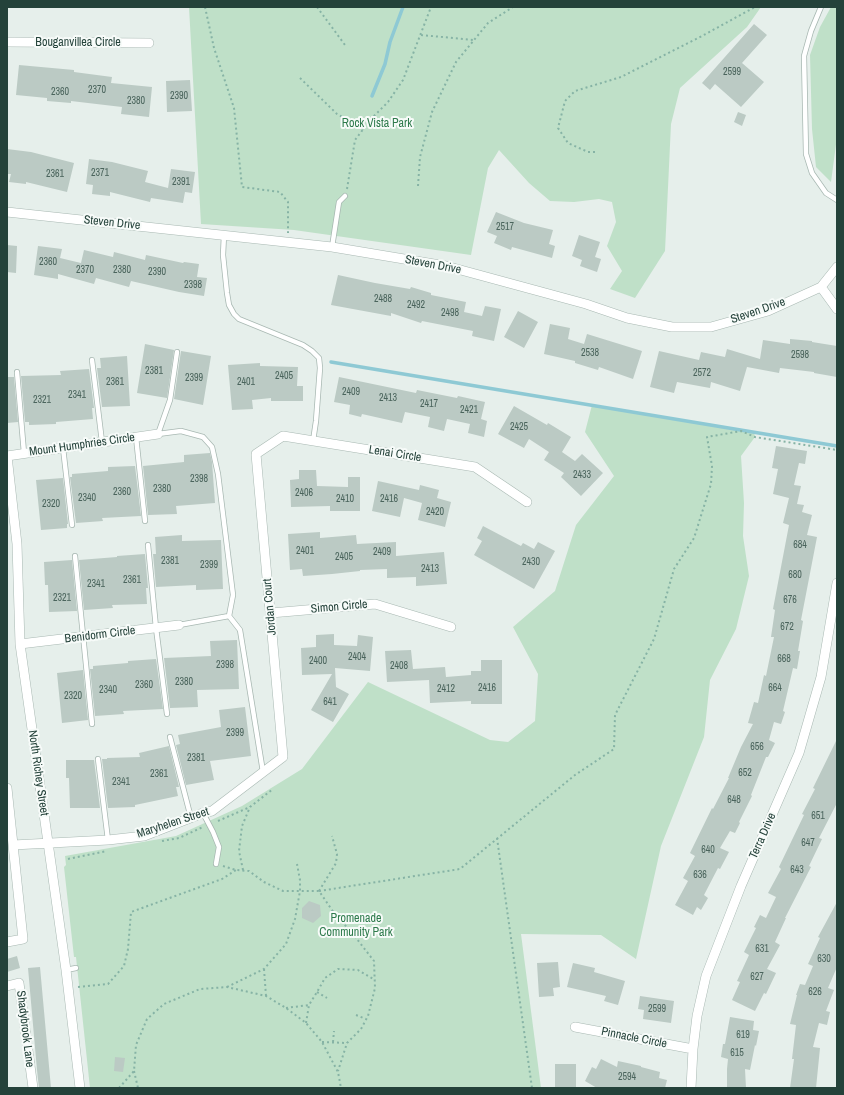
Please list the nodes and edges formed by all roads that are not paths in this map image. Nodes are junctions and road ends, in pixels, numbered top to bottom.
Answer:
1 (821, 7) edge
2 (7, 42) edge
3 (149, 43) dead end
4 (346, 196) road end
5 (837, 200) edge
6 (7, 212) edge
7 (224, 235) junction
8 (332, 247) junction
9 (837, 267) edge
10 (820, 287) junction
11 (837, 309) edge
12 (176, 352) dead end
13 (92, 360) dead end
14 (17, 372) dead end
15 (158, 434) junction
16 (136, 437) junction
17 (313, 441) junction
18 (102, 442) junction
19 (63, 448) junction
20 (24, 453) junction
21 (257, 453) joint
22 (7, 456) edge
23 (527, 502) dead end
24 (145, 521) dead end
25 (72, 525) dead end
26 (16, 544) junction
27 (148, 545) dead end
28 (7, 546) edge
29 (75, 556) dead end
30 (837, 583) edge
31 (270, 613) junction
32 (229, 616) junction
33 (179, 625) joint
34 (452, 627) dead end
35 (156, 628) junction
36 (83, 637) junction
37 (20, 644) junction
38 (167, 714) dead end
39 (92, 724) dead end
40 (170, 737) dead end
41 (98, 759) dead end
42 (280, 759) joint
43 (263, 772) junction
44 (7, 788) edge
45 (203, 813) junction
46 (191, 818) junction
47 (108, 840) junction
48 (48, 843) junction
49 (13, 845) junction
50 (216, 864) road end
51 (7, 942) edge
52 (76, 968) dead end
53 (66, 970) junction
54 (7, 986) edge
55 (575, 1027) dead end
56 (693, 1049) junction
57 (33, 1088) edge
58 (80, 1088) edge
59 (691, 1088) edge

1 - 5 lane
2 - 3 street, Bouganvillea Circle
4 - 8 lane
6 - 7 street, Steven Drive
7 - 8 street, Steven Drive
7 - 17 lane
8 - 10 street, Steven Drive
9 - 10 street, Steven Drive
10 - 11 street
12 - 15 lane
13 - 18 lane
14 - 20 lane
15 - 16 street, Mount Humphries Circle
15 - 32 lane
16 - 18 street, Mount Humphries Circle
16 - 24 lane
17 - 21 street, Lenai Circle
17 - 23 street, Lenai Circle
18 - 19 street, Mount Humphries Circle
19 - 20 street, Mount Humphries Circle
19 - 25 lane
20 - 22 street, Mount Humphries Circle
21 - 31 street, Jordan Court
22 - 26 street, North Richey Street
26 - 28 street
26 - 37 street, North Richey Street
27 - 35 lane
29 - 36 lane
30 - 56 street, Terra Drive
31 - 34 street, Simon Circle
31 - 42 street, Jordan Court
32 - 33 lane
32 - 43 lane
33 - 35 street, Benidorm Circle
35 - 36 street, Benidorm Circle
35 - 38 lane
36 - 37 street, Benidorm Circle
36 - 39 lane
37 - 48 street, North Richey Street
40 - 46 lane
41 - 47 lane
42 - 43 street, Maryhelen Street
43 - 45 street, Maryhelen Street
44 - 49 street
45 - 46 street, Maryhelen Street
45 - 50 lane
46 - 47 street, Maryhelen Street
47 - 48 street, Maryhelen Street
48 - 49 street, Maryhelen Street
48 - 53 street, North Richey Street
49 - 51 street
52 - 53 lane
53 - 58 street, North Richey Street
54 - 57 street, Shadybrook Lane
55 - 56 street, Pinnacle Circle
56 - 59 street, Terra Drive

